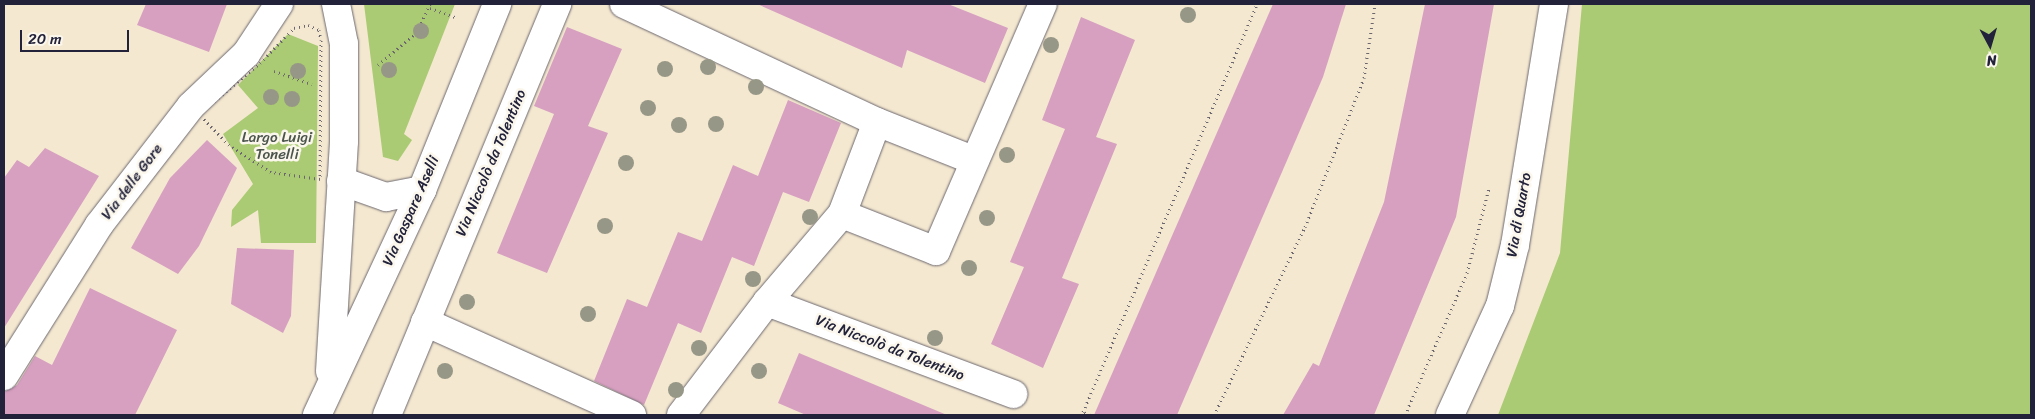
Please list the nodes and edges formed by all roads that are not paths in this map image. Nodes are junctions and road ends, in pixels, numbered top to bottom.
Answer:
1 (279, 4) edge
2 (336, 4) edge
3 (497, 4) edge
4 (557, 4) edge
5 (624, 4) edge
6 (1043, 4) edge
7 (1554, 4) edge
8 (877, 122) junction
9 (973, 160) junction
10 (341, 181) junction
11 (422, 190) junction
12 (842, 214) junction
13 (767, 302) junction
14 (425, 322) junction
15 (4, 376) edge
16 (330, 386) junction
17 (1013, 394) dead end
18 (317, 415) edge
19 (387, 415) edge
20 (632, 415) edge
21 (681, 415) edge
22 (1450, 415) edge

1 - 15 street, Via delle Gore
2 - 10 street
3 - 11 street, Via Gaspare Aselli
4 - 14 street, Via Niccolò da Tolentino
5 - 8 street
6 - 9 street
7 - 22 street, Via di Quarto
8 - 9 street
8 - 12 street
9 - 12 street
10 - 11 street
10 - 16 street
11 - 16 street, Via Gaspare Aselli
12 - 13 street
13 - 17 street, Via Niccolò da Tolentino
13 - 21 street
14 - 19 street, Via Niccolò da Tolentino
14 - 20 street
16 - 18 street, Via Gaspare Aselli

